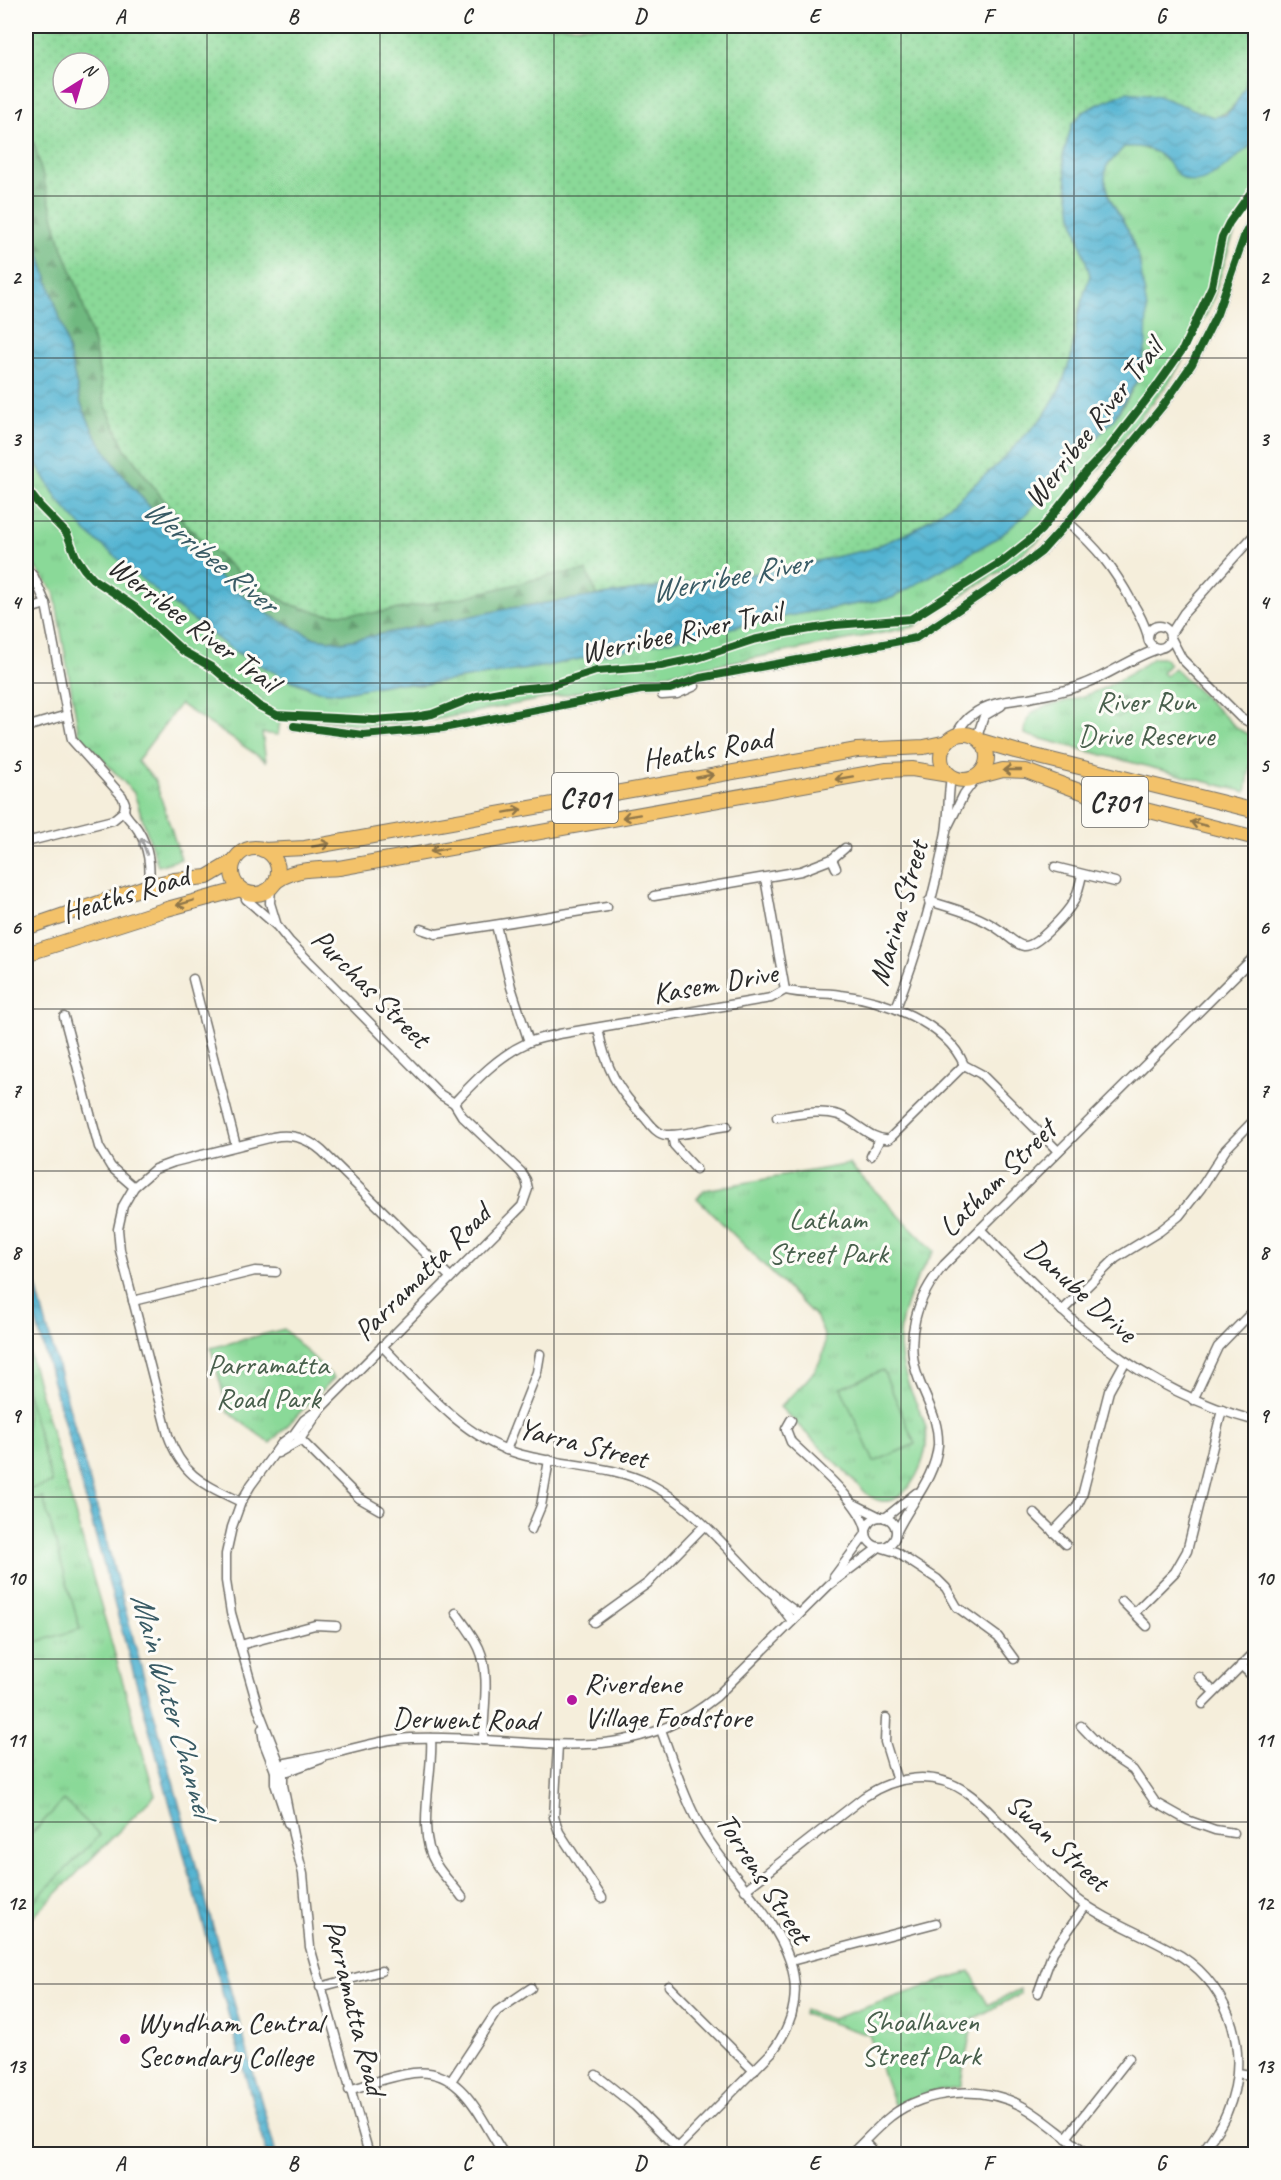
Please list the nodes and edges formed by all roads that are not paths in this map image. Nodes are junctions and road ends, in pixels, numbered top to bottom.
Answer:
1 (1256, 213) edge
2 (1068, 522) junction
3 (1256, 533) edge
4 (26, 568) edge
5 (46, 604) junction
6 (26, 610) edge
7 (1184, 613) junction
8 (1140, 615) junction
9 (1158, 626) junction
10 (1170, 637) junction
11 (1148, 638) junction
12 (1160, 648) junction
13 (1182, 659) junction
14 (1131, 660) junction
15 (1021, 699) junction
16 (67, 715) junction
17 (294, 726) dead end
18 (1256, 726) edge
19 (26, 727) edge
20 (951, 739) junction
21 (979, 739) junction
22 (950, 776) junction
23 (976, 778) junction
24 (124, 811) junction
25 (1256, 811) edge
26 (946, 831) junction
27 (1256, 838) edge
28 (26, 842) edge
29 (845, 848) dead end
30 (263, 850) junction
31 (832, 859) junction
32 (234, 861) junction
33 (1055, 867) dead end
34 (836, 868) dead end
35 (1082, 875) junction
36 (765, 878) junction
37 (1115, 882) dead end
38 (148, 886) junction
39 (272, 886) junction
40 (242, 890) junction
41 (654, 896) dead end
42 (929, 901) junction
43 (607, 907) dead end
44 (495, 925) junction
45 (277, 926) junction
46 (26, 928) edge
47 (422, 929) dead end
48 (26, 954) edge
49 (1256, 955) edge
50 (193, 979) dead end
51 (785, 990) junction
52 (896, 1008) junction
53 (64, 1017) dead end
54 (598, 1029) junction
55 (529, 1042) junction
56 (964, 1065) junction
57 (456, 1101) junction
58 (777, 1117) dead end
59 (1256, 1118) edge
60 (727, 1125) dead end
61 (672, 1135) junction
62 (880, 1139) junction
63 (236, 1146) junction
64 (1058, 1151) junction
65 (871, 1156) dead end
66 (696, 1169) dead end
67 (134, 1187) junction
68 (980, 1229) junction
69 (276, 1272) dead end
70 (450, 1278) junction
71 (133, 1300) junction
72 (1256, 1308) edge
73 (1062, 1311) junction
74 (382, 1346) junction
75 (540, 1354) dead end
76 (1125, 1362) junction
77 (1193, 1400) junction
78 (1222, 1410) junction
79 (791, 1420) dead end
80 (1256, 1421) edge
81 (297, 1437) junction
82 (506, 1450) junction
83 (549, 1460) junction
84 (921, 1489) junction
85 (241, 1502) junction
86 (852, 1502) junction
87 (380, 1510) dead end
88 (1034, 1513) dead end
89 (883, 1517) junction
90 (704, 1526) junction
91 (531, 1530) dead end
92 (866, 1531) junction
93 (1053, 1532) junction
94 (897, 1533) junction
95 (1066, 1544) dead end
96 (881, 1548) junction
97 (906, 1558) junction
98 (829, 1585) junction
99 (1122, 1600) dead end
100 (456, 1612) dead end
101 (1134, 1613) junction
102 (796, 1617) junction
103 (594, 1622) dead end
104 (336, 1626) dead end
105 (1147, 1626) dead end
106 (240, 1645) junction
107 (1256, 1651) edge
108 (1014, 1659) dead end
109 (1241, 1665) junction
110 (1198, 1677) dead end
111 (1256, 1680) edge
112 (1214, 1692) junction
113 (1203, 1704) dead end
114 (886, 1718) dead end
115 (1081, 1726) dead end
116 (661, 1730) junction
117 (431, 1738) junction
118 (483, 1740) junction
119 (558, 1745) junction
120 (280, 1770) junction
121 (897, 1781) junction
122 (1234, 1833) dead end
123 (745, 1890) junction
124 (462, 1897) dead end
125 (602, 1898) dead end
126 (1086, 1905) junction
127 (936, 1923) dead end
128 (791, 1962) junction
129 (381, 1971) dead end
130 (669, 1986) dead end
131 (320, 1987) junction
132 (531, 1988) dead end
133 (1038, 1993) dead end
134 (1129, 2058) dead end
135 (754, 2071) junction
136 (1238, 2073) junction
137 (596, 2075) dead end
138 (1256, 2076) edge
139 (452, 2081) junction
140 (349, 2090) junction
141 (1066, 2138) junction
142 (864, 2142) junction
143 (674, 2151) edge
144 (369, 2154) edge
145 (504, 2154) edge
146 (851, 2154) edge
147 (876, 2154) edge
148 (1089, 2154) edge
149 (1201, 2154) edge

1 - 2 street
2 - 8 street
2 - 17 street
3 - 7 street
4 - 5 street
5 - 6 street
5 - 16 street
7 - 9 street
7 - 10 street
8 - 9 street
8 - 11 street
9 - 10 street
9 - 11 street
10 - 12 street
10 - 13 street
11 - 12 street
11 - 14 street
12 - 13 street
12 - 14 street
13 - 18 street
14 - 15 street
15 - 20 street
15 - 21 street
16 - 19 street
16 - 24 street
20 - 21 main road, C701
20 - 22 main road
30 -> 20 main road, Heaths Road / C701
21 - 23 main road
21 - 25 main road, C701
22 - 23 main road, C701
22 - 26 street, Marina Street
22 -> 39 main road, Heaths Road / C701
23 - 26 street, Marina Street
27 -> 23 main road, C701
24 - 28 street
38 -> 24 street
26 - 42 street, Marina Street
29 - 31 street
30 - 32 main road, C701
30 - 39 main road
31 - 34 street
31 - 36 street
32 - 38 main road, Heaths Road / C701
32 - 40 main road
33 - 35 street
35 - 37 street
35 - 42 street
36 - 41 street
36 - 51 street
38 - 46 main road, Heaths Road / C701
39 - 40 main road, C701
39 - 45 street, Purchas Street
40 - 45 street, Purchas Street
40 -> 48 main road, Heaths Road / C701
42 - 52 street, Marina Street
43 - 44 street
44 - 47 street
44 - 55 street
45 - 57 street, Purchas Street
49 - 64 street, Latham Street
50 - 63 street
51 - 52 street, Kasem Drive
51 - 54 street, Kasem Drive
52 - 56 street, Kasem Drive
53 - 67 street
54 - 55 street, Kasem Drive
54 - 61 street
55 - 57 street, Kasem Drive
56 - 62 street
56 - 64 street, Kasem Drive
57 - 70 street, Parramatta Road
58 - 62 street
59 - 73 street
60 - 61 street
61 - 66 street
62 - 65 street
63 - 67 street
63 - 70 street
64 - 68 street, Latham Street
67 - 71 street
68 - 73 street, Danube Drive
68 - 84 street, Latham Street
69 - 71 street
70 - 74 street, Parramatta Road
71 - 85 street
72 - 77 street
73 - 76 street, Danube Drive
74 - 81 street, Parramatta Road
74 - 82 street, Yarra Street
75 - 82 street
76 - 77 street, Danube Drive
76 - 93 street
77 - 78 street, Danube Drive
78 - 80 street, Danube Drive
78 - 101 street
79 - 86 street
81 - 85 street, Parramatta Road
81 - 87 street
82 - 83 street, Yarra Street
83 - 90 street, Yarra Street
83 - 91 street
84 - 89 street, Latham Street
84 - 94 street, Latham Street
85 - 106 street, Parramatta Road
86 - 89 street
86 - 92 street
88 - 93 street
89 - 92 street
89 - 94 street
90 - 102 street, Yarra Street
90 - 103 street
92 - 96 street
92 - 98 street, Derwent Road
93 - 95 street
94 - 96 street
94 - 97 street
96 - 97 street
96 - 98 street, Derwent Road
97 - 108 street
98 - 102 street, Derwent Road
99 - 101 street
100 - 118 street
101 - 105 street
102 - 116 street, Derwent Road
104 - 106 street
106 - 120 street, Parramatta Road
107 - 109 street
109 - 111 street
109 - 112 street
110 - 112 street
112 - 113 street
114 - 121 street
115 - 122 street
116 - 119 street, Derwent Road
116 - 123 street, Torrens Street
117 - 118 street, Derwent Road
117 - 120 street, Derwent Road
117 - 124 street
118 - 119 street, Derwent Road
119 - 125 street
120 - 131 street, Parramatta Road
121 - 123 street, Swan Street
121 - 126 street, Swan Street
123 - 128 street, Torrens Street
126 - 133 street
126 - 136 street, Swan Street
127 - 128 street
128 - 135 street, Torrens Street
129 - 131 street
130 - 135 street
131 - 140 street, Parramatta Road
132 - 139 street
134 - 141 street
135 - 143 street, Torrens Street
136 - 138 street
136 - 149 street, Swan Street
137 - 143 street
139 - 140 street
139 - 145 street
140 - 144 street, Parramatta Road
141 - 142 street
141 - 148 street
142 - 146 street
142 - 147 street

